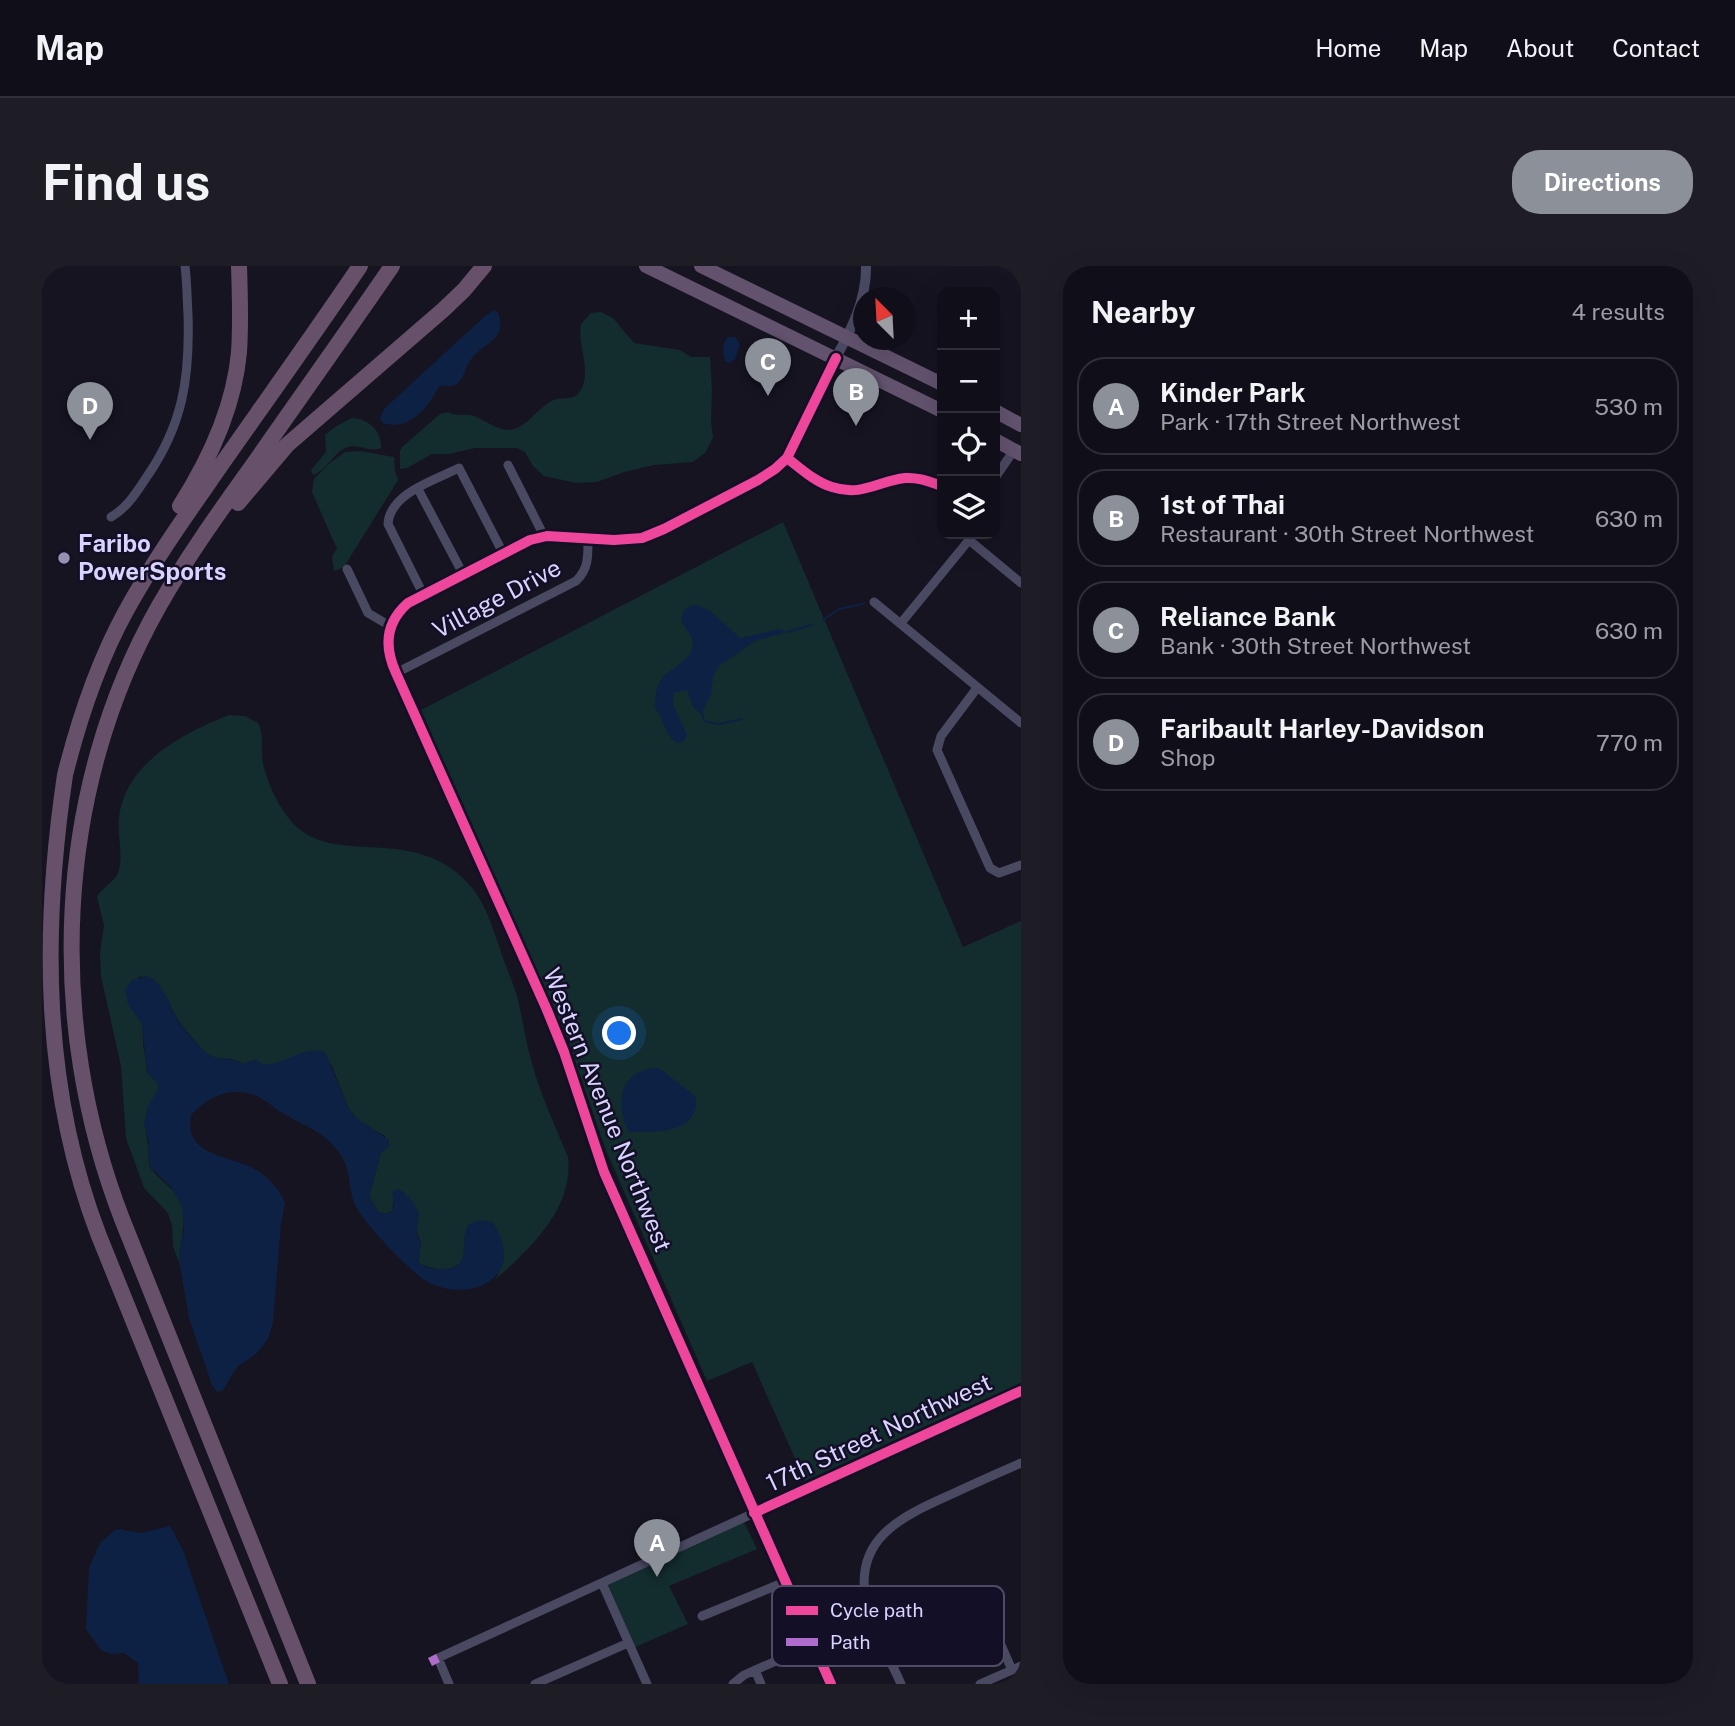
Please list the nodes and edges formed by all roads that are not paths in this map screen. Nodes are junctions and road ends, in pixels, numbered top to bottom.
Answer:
1 (185, 266) edge
2 (239, 266) edge
3 (360, 266) edge
4 (392, 266) edge
5 (484, 266) edge
6 (646, 266) edge
7 (701, 266) edge
8 (866, 266) edge
9 (847, 336) junction
10 (836, 358) junction
11 (937, 381) edge
12 (937, 408) edge
13 (999, 413) edge
14 (1021, 425) edge
15 (1000, 443) edge
16 (1017, 452) edge
17 (786, 458) junction
18 (508, 465) dead end
19 (997, 476) edge
20 (937, 485) edge
21 (418, 489) junction
22 (111, 517) dead end
23 (544, 536) junction
24 (588, 538) junction
25 (965, 539) edge
26 (969, 539) edge
27 (503, 553) junction
28 (347, 569) dead end
29 (463, 574) junction
30 (1021, 583) edge
31 (171, 587) junction
32 (423, 594) junction
33 (874, 602) dead end
34 (901, 624) junction
35 (390, 626) junction
36 (105, 654) junction
37 (396, 673) junction
38 (977, 688) junction
39 (1021, 723) edge
40 (1021, 865) edge
41 (1021, 1391) edge
42 (1021, 1463) edge
43 (754, 1513) junction
44 (785, 1582) junction
45 (602, 1583) junction
46 (775, 1586) edge
47 (787, 1586) edge
48 (866, 1586) edge
49 (772, 1587) edge
50 (702, 1616) dead end
51 (628, 1643) junction
52 (1004, 1644) edge
53 (772, 1663) edge
54 (823, 1666) edge
55 (893, 1666) edge
56 (1016, 1668) edge
57 (755, 1670) junction
58 (280, 1684) edge
59 (308, 1684) edge
60 (449, 1684) edge
61 (535, 1684) edge
62 (646, 1684) edge
63 (733, 1684) edge
64 (761, 1684) edge
65 (831, 1684) edge
66 (901, 1684) edge
67 (980, 1684) edge

1 - 22 street
2 - 36 highway
3 - 36 highway
4 - 31 highway
5 - 31 highway
6 - 10 highway
7 - 9 highway
8 - 9 street
9 - 10 street
9 - 11 highway
10 - 12 highway
10 - 17 street
13 - 14 highway
15 - 16 highway
16 - 19 street
17 - 20 street
17 - 24 street
18 - 23 street
21 - 27 street
21 - 29 street
21 - 32 street
23 - 24 street
23 - 27 street
24 - 37 street, Village Drive
25 - 34 street
26 - 30 street
27 - 29 street
28 - 35 street
29 - 32 street
31 - 59 highway
32 - 35 street
33 - 34 street
34 - 38 street
35 - 37 street, Western Avenue Northwest
36 - 58 highway
37 - 43 street, Western Avenue Northwest
38 - 39 street
38 - 40 street
41 - 43 street, 17th Street Northwest
42 - 48 street
43 - 44 street, Western Avenue Northwest
43 - 45 street, 17th Street Northwest
44 - 46 street
44 - 47 street, Western Avenue Northwest
45 - 51 street
45 - 60 street, 17th Street Northwest
49 - 50 street
51 - 61 street
51 - 62 street
52 - 56 street
53 - 57 street
54 - 65 street, Western Avenue Northwest
55 - 66 street
56 - 67 street
57 - 63 street
57 - 64 street

